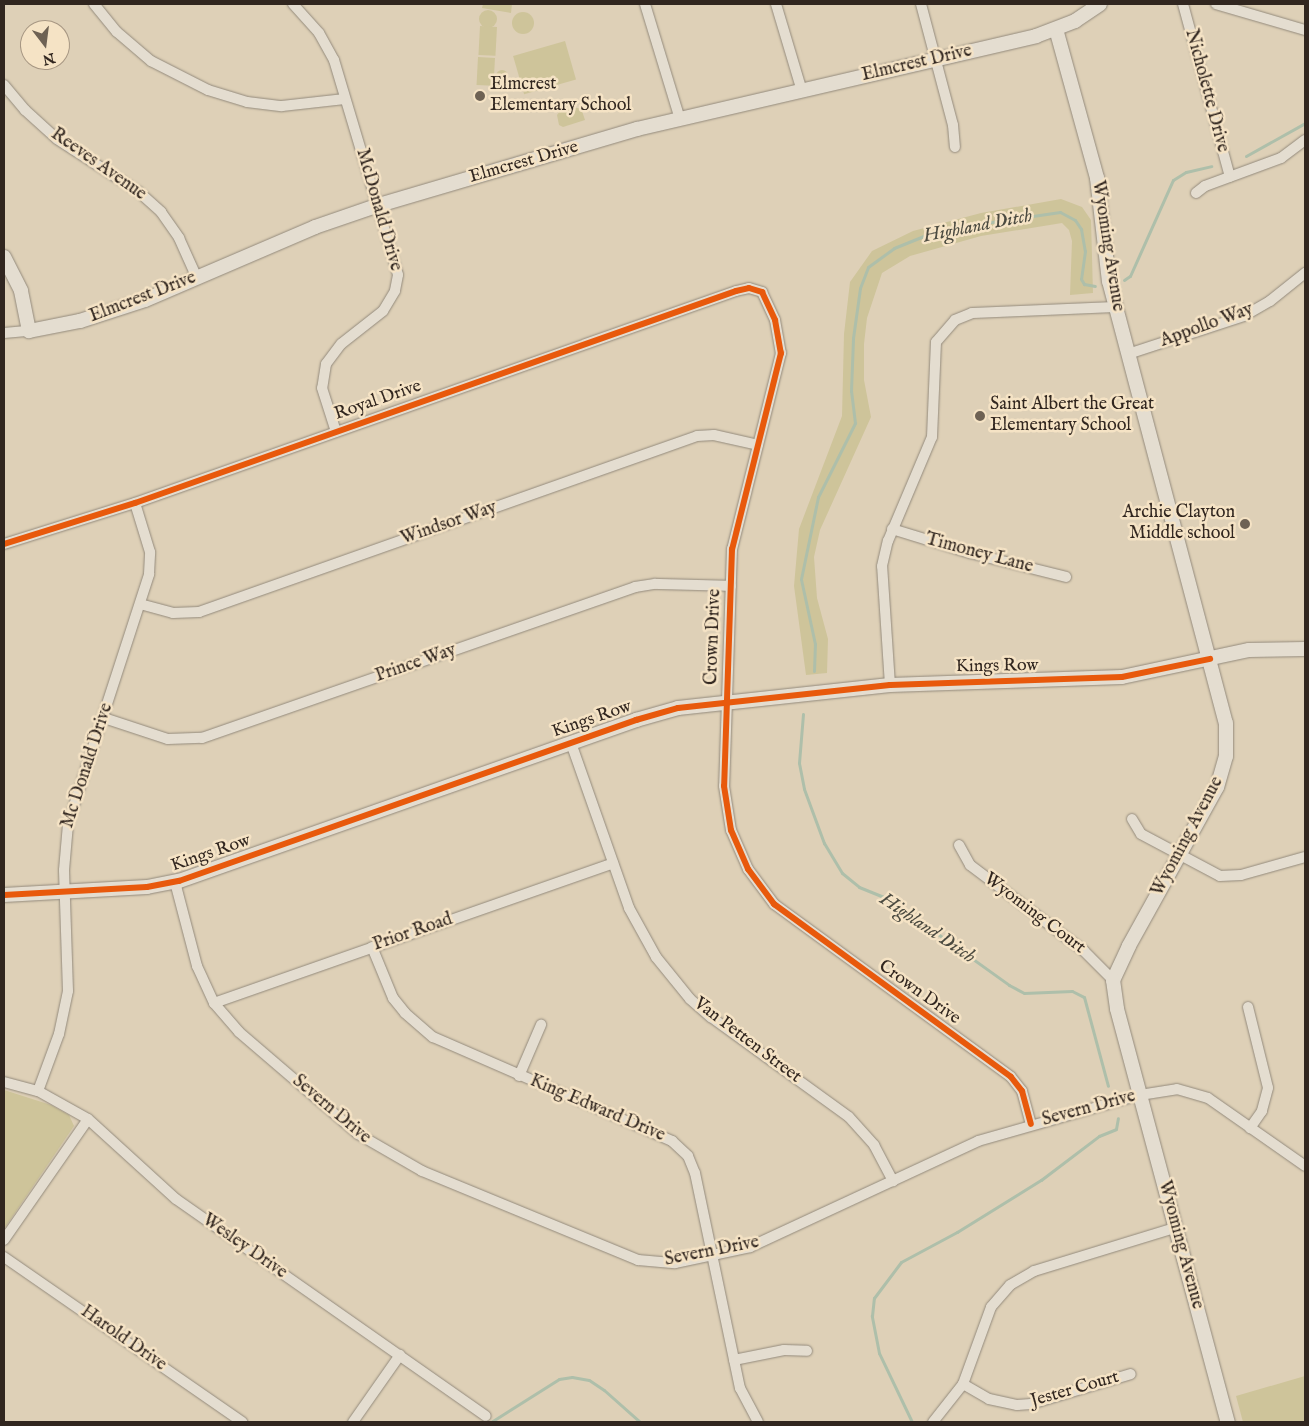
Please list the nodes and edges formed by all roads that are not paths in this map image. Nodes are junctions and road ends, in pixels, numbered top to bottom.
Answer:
1 (94, 4) edge
2 (293, 4) edge
3 (645, 4) edge
4 (776, 4) edge
5 (922, 4) edge
6 (1100, 4) edge
7 (1183, 4) edge
8 (1216, 4) edge
9 (1056, 29) junction
10 (1305, 30) edge
11 (938, 60) junction
12 (4, 85) edge
13 (802, 91) junction
14 (345, 99) junction
15 (680, 119) junction
16 (1305, 140) edge
17 (955, 147) dead end
18 (1230, 178) junction
19 (1196, 194) dead end
20 (379, 206) junction
21 (4, 257) edge
22 (1305, 273) edge
23 (197, 278) junction
24 (762, 292) joint
25 (1116, 307) junction
26 (29, 331) junction
27 (4, 333) edge
28 (1128, 354) junction
29 (336, 432) junction
30 (758, 445) junction
31 (135, 503) junction
32 (892, 529) junction
33 (4, 544) edge
34 (1066, 576) dead end
35 (731, 586) junction
36 (140, 604) junction
37 (1305, 649) edge
38 (1210, 658) junction
39 (890, 685) junction
40 (728, 702) junction
41 (104, 718) junction
42 (571, 743) junction
43 (1132, 819) dead end
44 (960, 845) dead end
45 (1179, 856) junction
46 (1305, 857) edge
47 (612, 863) junction
48 (175, 882) junction
49 (64, 891) junction
50 (4, 895) edge
51 (372, 948) junction
52 (1113, 980) junction
53 (214, 1003) junction
54 (1248, 1007) dead end
55 (541, 1024) dead end
56 (519, 1076) junction
57 (4, 1082) edge
58 (38, 1091) junction
59 (1140, 1095) junction
60 (88, 1119) junction
61 (1032, 1124) junction
62 (1250, 1128) junction
63 (1305, 1166) edge
64 (892, 1181) junction
65 (1175, 1228) junction
66 (4, 1240) edge
67 (712, 1255) junction
68 (4, 1256) edge
69 (807, 1350) dead end
70 (400, 1355) junction
71 (734, 1360) junction
72 (1131, 1374) dead end
73 (963, 1384) junction
74 (486, 1416) dead end
75 (242, 1422) edge
76 (354, 1422) edge
77 (758, 1422) edge
78 (933, 1422) edge
79 (1228, 1422) edge

1 - 14 street
2 - 14 street, McDonald Drive
3 - 15 street
4 - 13 street
5 - 11 street
6 - 9 street
7 - 18 street, Nicholette Drive
8 - 10 street
9 - 11 street, Elmcrest Drive
9 - 25 street, Wyoming Avenue
11 - 13 street, Elmcrest Drive
11 - 17 street
12 - 23 street, Reeves Avenue
13 - 15 street, Elmcrest Drive
14 - 20 street, McDonald Drive
15 - 20 street, Elmcrest Drive
16 - 18 street
18 - 19 street
20 - 23 street, Elmcrest Drive
20 - 29 street, McDonald Drive
21 - 26 street
22 - 28 street, Appollo Way
23 - 26 street, Elmcrest Drive
24 - 29 street, Royal Drive
24 - 30 street, Crown Drive
25 - 28 street, Wyoming Avenue
25 - 32 street
26 - 27 street, Elmcrest Drive
28 - 38 street, Wyoming Avenue
29 - 31 street, Royal Drive
30 - 35 street, Crown Drive
30 - 36 street, Windsor Way
31 - 33 street, Royal Drive
31 - 36 street, Mc Donald Drive
32 - 34 street, Timoney Lane
32 - 39 street
35 - 40 street, Crown Drive
35 - 41 street, Prince Way
36 - 41 street, Mc Donald Drive
37 - 38 street, Kings Row
38 - 39 street, Kings Row
38 - 45 street, Wyoming Avenue
39 - 40 street, Kings Row
40 - 42 street, Kings Row
40 - 61 street, Crown Drive
41 - 49 street, Mc Donald Drive
42 - 47 street, Van Petten Street
42 - 48 street, Kings Row
43 - 45 street
44 - 52 street, Wyoming Court
45 - 46 street
45 - 52 street, Wyoming Avenue
47 - 51 street, Prior Road
47 - 64 street, Van Petten Street
48 - 49 street, Kings Row
48 - 53 street, Severn Drive
49 - 50 street, Kings Row
49 - 58 street, Mc Donald Drive
51 - 53 street, Prior Road
51 - 56 street, King Edward Drive
52 - 59 street, Wyoming Avenue
53 - 67 street, Severn Drive
54 - 62 street
55 - 56 street
56 - 67 street, King Edward Drive
57 - 58 street, Wesley Drive
58 - 60 street, Wesley Drive
59 - 61 street, Severn Drive
59 - 62 street, Severn Drive
59 - 65 street, Wyoming Avenue
60 - 66 street
60 - 70 street, Wesley Drive
61 - 64 street, Severn Drive
62 - 63 street, Severn Drive
64 - 67 street, Severn Drive
65 - 73 street
65 - 79 street, Wyoming Avenue
67 - 71 street, King Edward Drive
68 - 75 street, Harold Drive
69 - 71 street
70 - 74 street, Wesley Drive
70 - 76 street
71 - 77 street, King Edward Drive
72 - 73 street, Jester Court
73 - 78 street

